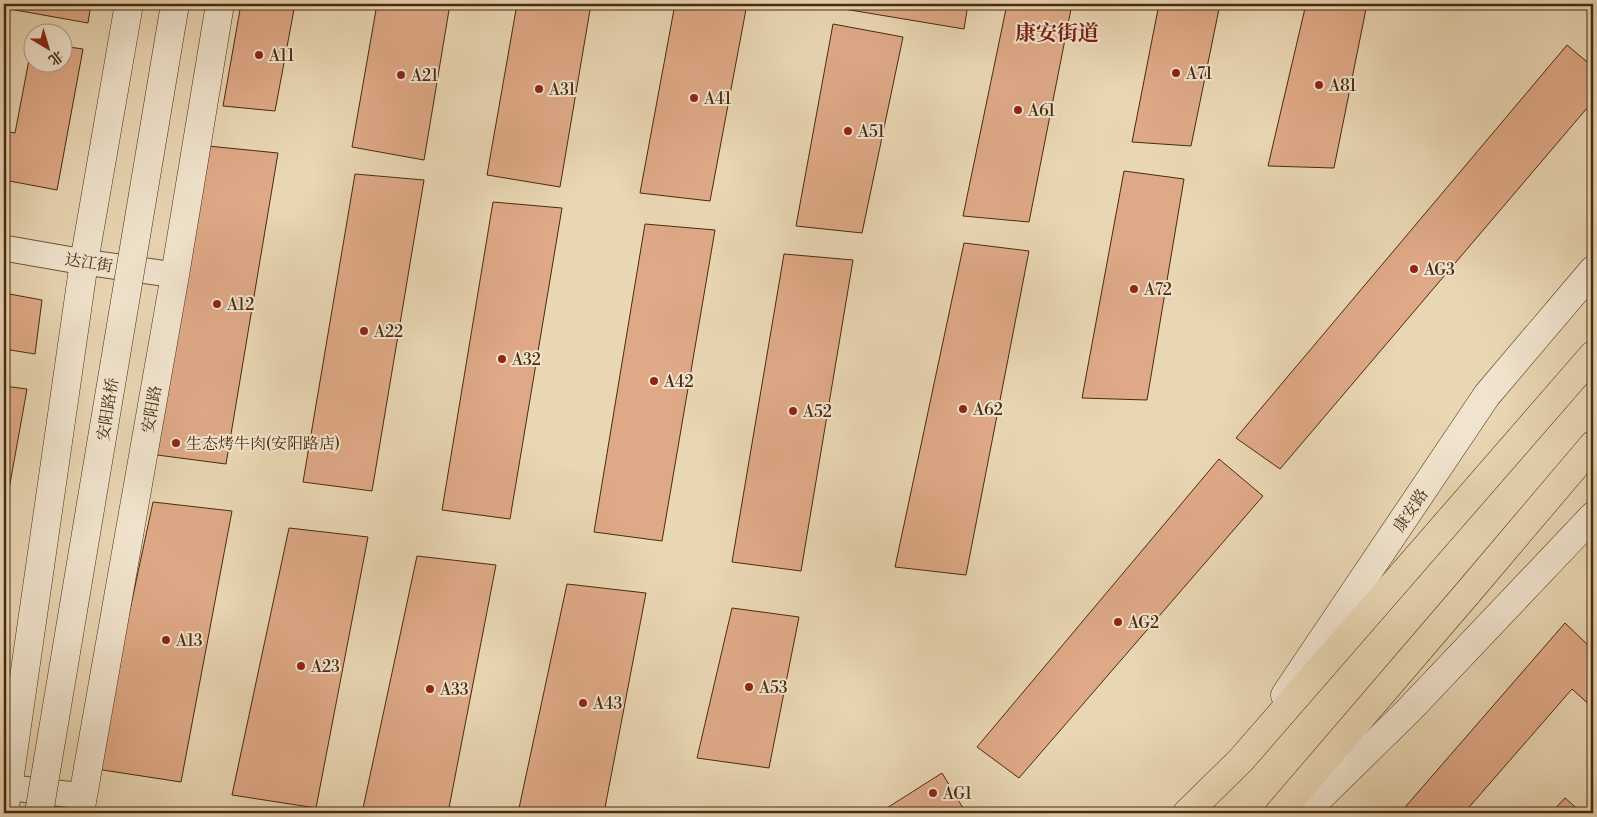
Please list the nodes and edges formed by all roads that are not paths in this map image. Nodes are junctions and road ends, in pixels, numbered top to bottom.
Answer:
1 (130, 4) edge
2 (175, 4) edge
3 (220, 4) edge
4 (4, 248) edge
5 (84, 262) junction
6 (1593, 270) edge
7 (174, 275) junction
8 (1593, 355) edge
9 (1593, 445) edge
10 (1593, 516) edge
11 (1241, 760) junction
12 (5, 796) edge
13 (82, 804) edge
14 (39, 813) edge
15 (1187, 813) edge
16 (1279, 813) edge
17 (1304, 813) edge

1 - 5 main road
2 - 14 main road, 安阳路桥, bridge
3 - 7 main road, 安阳路
4 - 5 street, 达江街
5 - 7 street, 达江街
5 - 12 main road
6 - 11 main road, 康安路
7 - 13 main road, 安阳路
8 - 11 main road, 康安路
9 - 16 main road
10 - 17 main road
11 - 15 main road, 康安路
12 - 13 street

